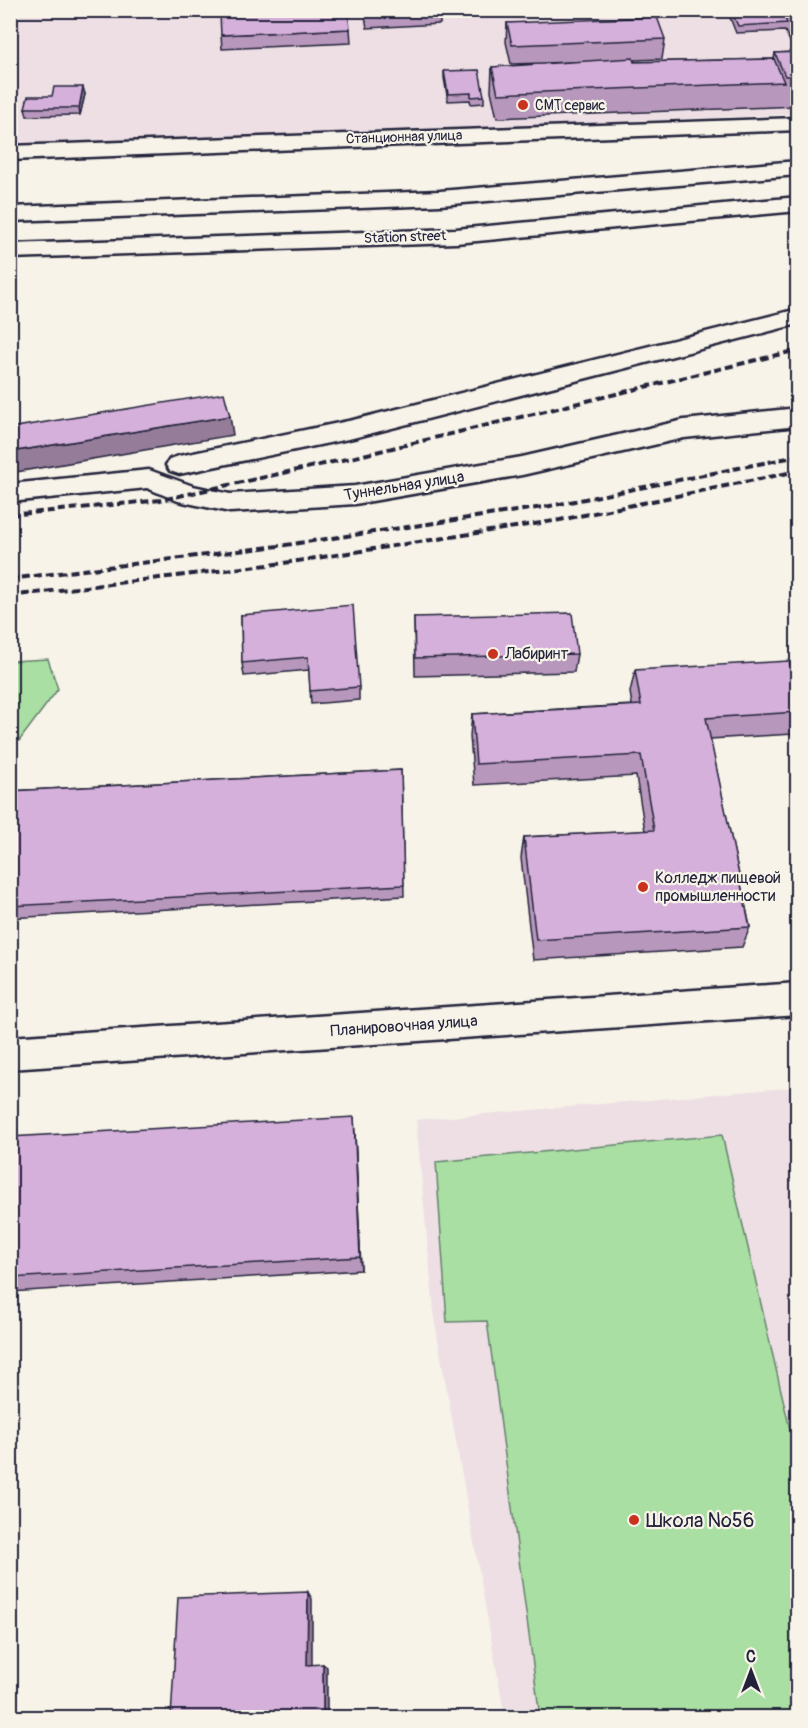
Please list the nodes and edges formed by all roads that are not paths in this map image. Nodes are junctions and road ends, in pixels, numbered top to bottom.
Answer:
1 (798, 124) edge
2 (10, 153) edge
3 (798, 168) edge
4 (798, 204) edge
5 (10, 214) edge
6 (10, 251) edge
7 (798, 316) edge
8 (798, 417) edge
9 (179, 465) dead end
10 (10, 493) edge
11 (798, 999) edge
12 (10, 1053) edge

1 - 2 street, Станционная улица
3 - 5 street
4 - 6 street, Station street
7 - 9 street
8 - 10 street, Туннельная улица
11 - 12 street, Планировочная улица

